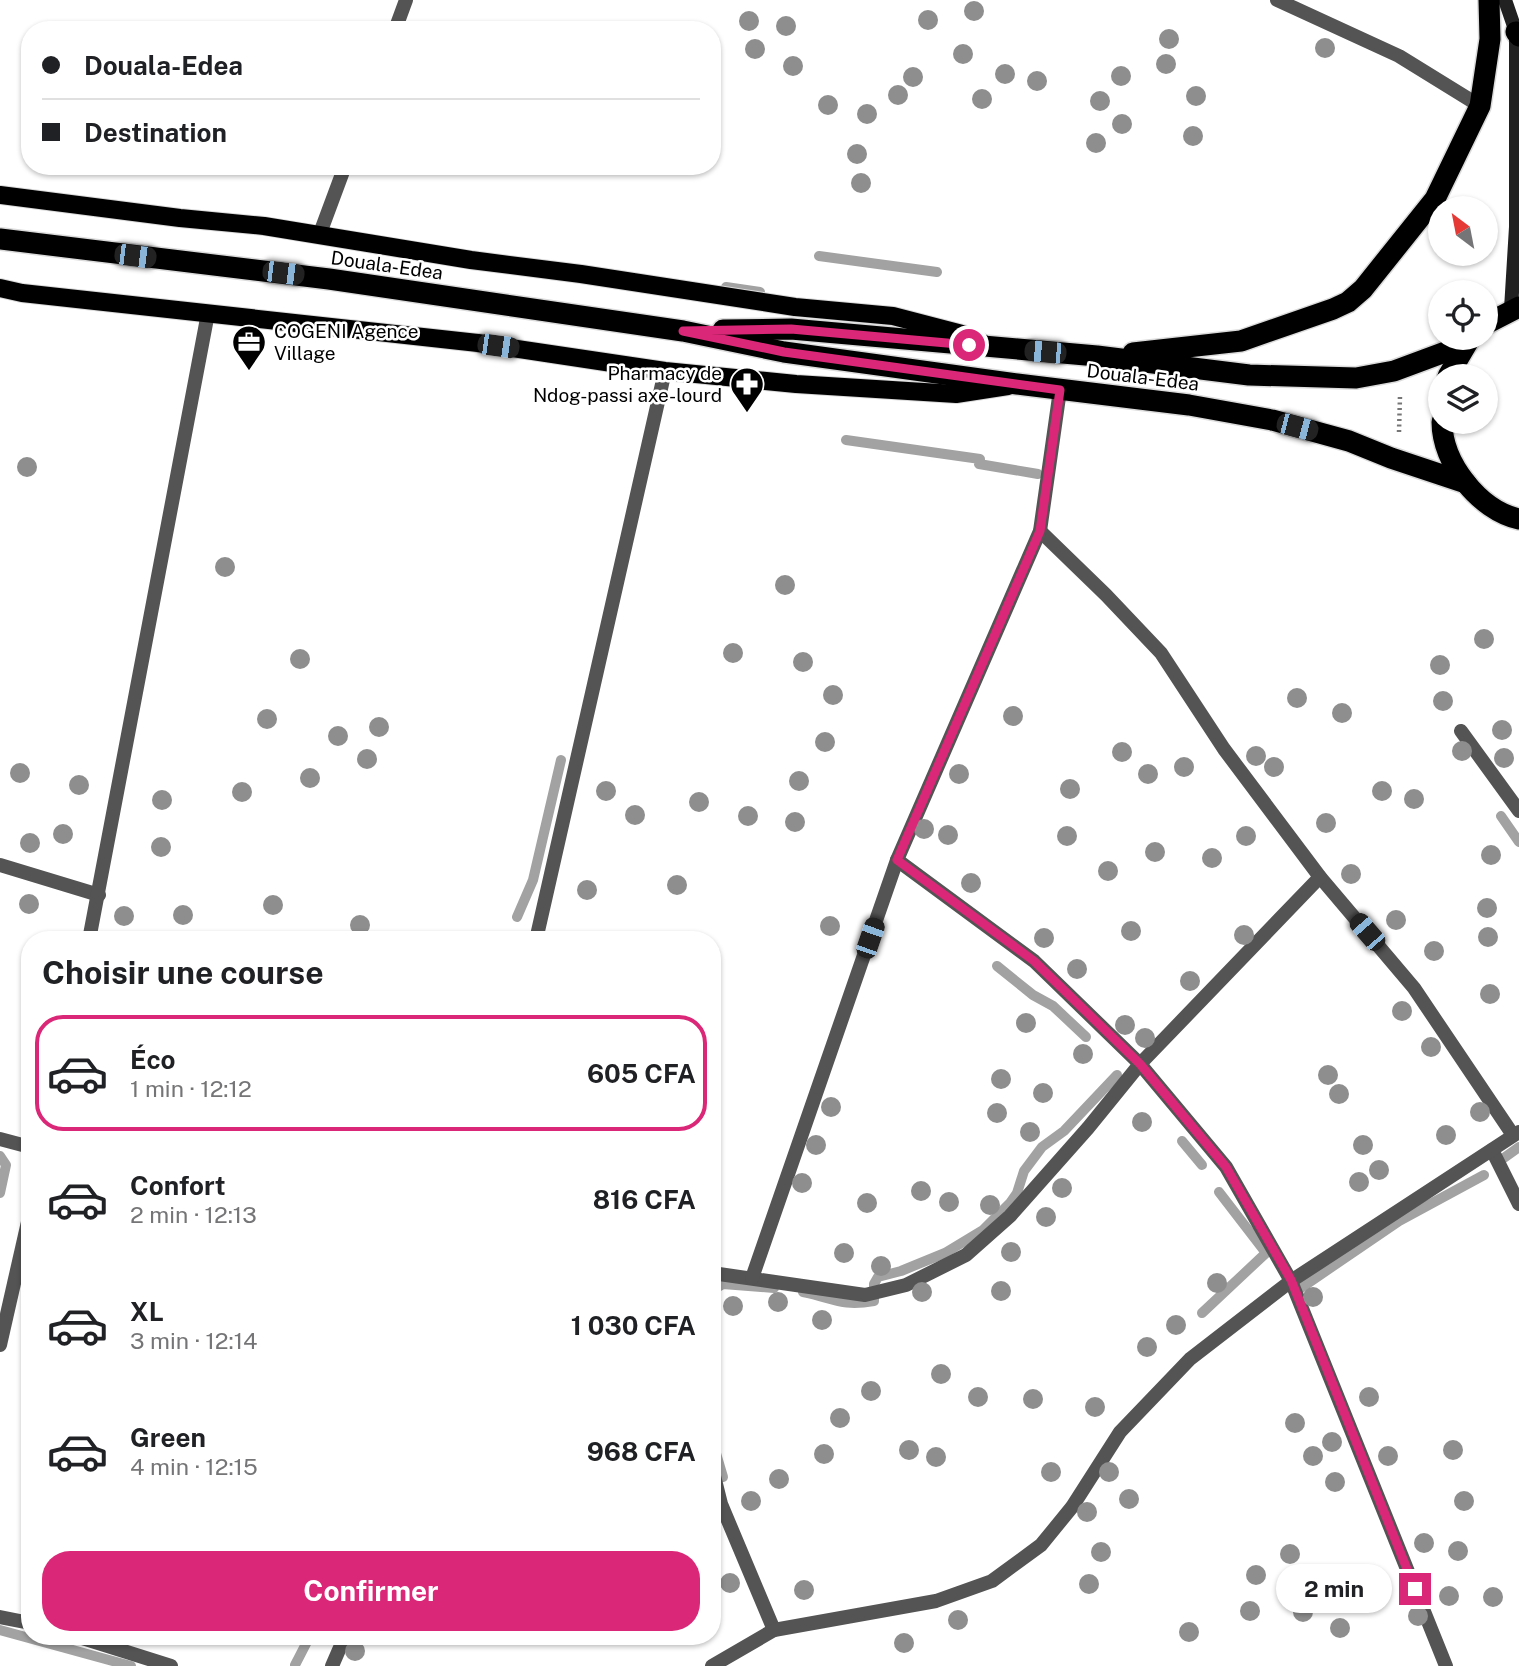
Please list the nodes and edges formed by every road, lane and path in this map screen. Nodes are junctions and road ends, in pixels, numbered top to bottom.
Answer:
1 (406, 0) edge
2 (1277, 0) edge
3 (1489, 0) edge
4 (1505, 0) edge
5 (399, 21) edge
6 (1518, 34) edge
7 (1517, 78) edge
8 (1480, 106) junction
9 (342, 175) edge
10 (0, 195) edge
11 (319, 236) junction
12 (0, 239) edge
13 (0, 288) edge
14 (1515, 308) edge
15 (208, 313) junction
16 (1498, 317) edge
17 (683, 331) junction
18 (994, 347) junction
19 (1448, 350) edge
20 (1097, 356) junction
21 (665, 371) junction
22 (1394, 371) junction
23 (1017, 384) junction
24 (1060, 390) junction
25 (1443, 434) edge
26 (1391, 458) junction
27 (1466, 483) junction
28 (1519, 519) edge
29 (1040, 531) junction
30 (1461, 731) dead end
31 (1519, 811) edge
32 (897, 860) junction
33 (0, 865) edge
34 (1320, 877) junction
35 (99, 895) junction
36 (91, 931) edge
37 (538, 931) edge
38 (1140, 1064) junction
39 (1516, 1134) edge
40 (0, 1139) edge
41 (21, 1145) edge
42 (1492, 1150) junction
43 (1519, 1204) edge
44 (21, 1253) edge
45 (721, 1274) edge
46 (752, 1278) junction
47 (1291, 1280) junction
48 (0, 1345) edge
49 (721, 1504) edge
50 (0, 1617) edge
51 (21, 1621) edge
52 (774, 1630) junction
53 (104, 1645) edge
54 (341, 1645) edge
55 (171, 1666) edge
56 (332, 1666) edge
57 (712, 1666) edge
58 (1446, 1666) edge

1 - 5 street
2 - 8 street
3 - 8 highway
4 - 6 main road
6 - 7 main road
7 - 14 main road
8 - 20 highway
9 - 11 street
10 - 11 main road
11 - 18 main road
12 - 17 highway, Douala-Edea
13 - 15 main road
14 - 16 highway
15 - 21 main road
15 - 35 street
17 - 18 highway, Douala-Edea
17 - 23 highway, Douala-Edea
18 - 20 highway, Douala-Edea
19 - 22 highway, Douala-Edea
20 - 22 highway, Douala-Edea
21 - 23 main road
21 - 37 street
22 - 26 path
23 - 24 highway, Douala-Edea
24 - 26 highway, Douala-Edea
24 - 29 street
25 - 27 highway
26 - 27 highway, Douala-Edea
27 - 28 highway
29 - 32 street
29 - 34 street
30 - 31 street
32 - 38 street
32 - 46 street
33 - 35 street
34 - 38 street
34 - 39 street
35 - 36 street
38 - 46 street
38 - 47 street
39 - 42 street
40 - 41 street
42 - 43 street
42 - 47 street
44 - 48 street
45 - 46 street
47 - 52 street
47 - 58 street
49 - 52 street
50 - 51 street
52 - 57 street
53 - 55 street
54 - 56 street

